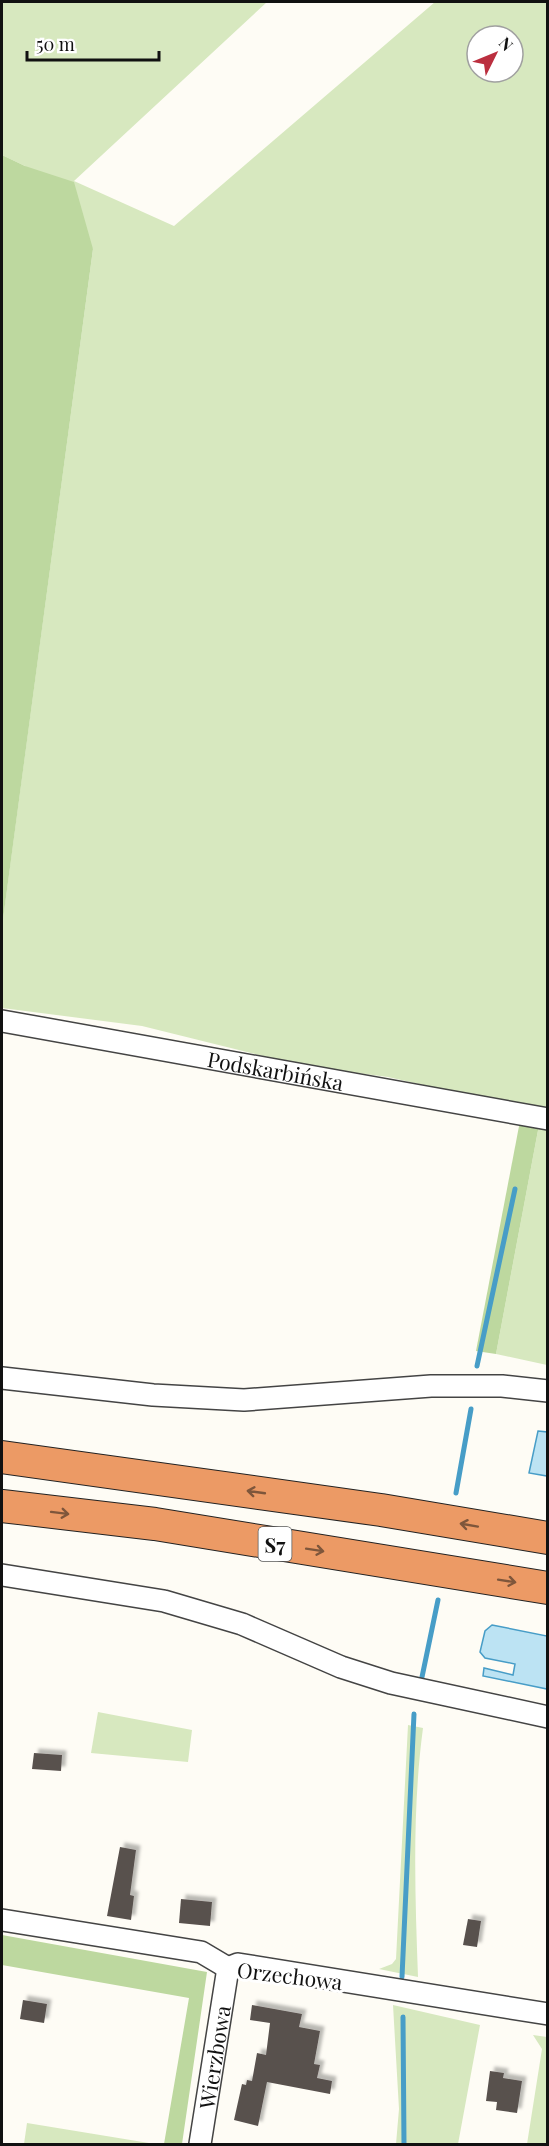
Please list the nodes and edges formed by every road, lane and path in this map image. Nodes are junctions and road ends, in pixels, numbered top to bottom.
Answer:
1 (2, 1021) edge
2 (548, 1119) edge
3 (2, 1377) edge
4 (548, 1391) edge
5 (2, 1456) edge
6 (2, 1506) edge
7 (548, 1538) edge
8 (2, 1575) edge
9 (548, 1588) edge
10 (548, 1717) edge
11 (2, 1920) edge
12 (228, 1968) junction
13 (548, 2014) edge
14 (200, 2145) edge

1 - 2 street, Podskarbińska
3 - 4 street
7 -> 5 highway, S7
6 -> 9 highway, S7
8 - 10 street
11 - 12 street, Orzechowa
12 - 13 street, Orzechowa
12 - 14 street, Wierzbowa

